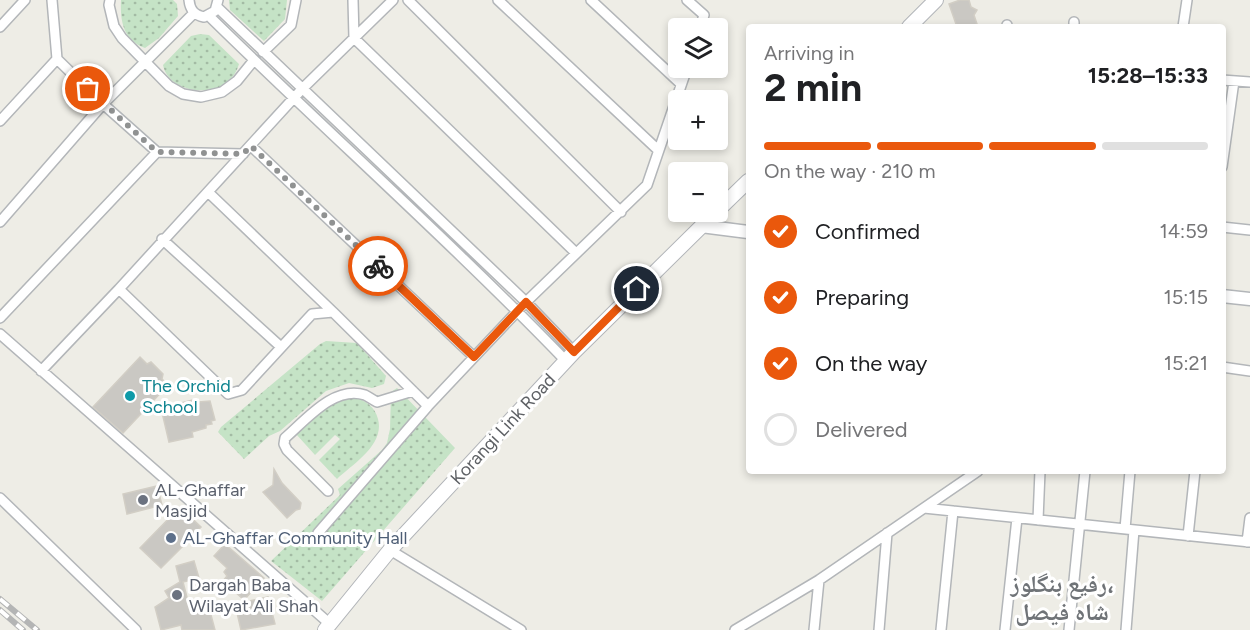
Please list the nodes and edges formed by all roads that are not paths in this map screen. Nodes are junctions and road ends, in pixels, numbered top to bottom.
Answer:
1 (25, 0) edge
2 (51, 0) edge
3 (110, 0) edge
4 (189, 0) edge
5 (296, 0) edge
6 (353, 0) edge
7 (393, 0) edge
8 (408, 0) edge
9 (498, 0) edge
10 (591, 0) edge
11 (687, 0) edge
12 (936, 0) edge
13 (1187, 0) edge
14 (218, 4) edge
15 (194, 13) junction
16 (209, 16) junction
17 (703, 18) edge
18 (912, 24) edge
19 (1183, 24) edge
20 (0, 27) edge
21 (354, 38) junction
22 (263, 52) junction
23 (57, 59) junction
24 (254, 60) junction
25 (146, 62) junction
26 (683, 78) edge
27 (1226, 80) edge
28 (1234, 81) junction
29 (1250, 82) edge
30 (681, 84) junction
31 (302, 89) junction
32 (293, 99) junction
33 (103, 104) junction
34 (0, 121) edge
35 (1226, 138) edge
36 (251, 146) junction
37 (657, 149) junction
38 (157, 152) junction
39 (243, 154) junction
40 (746, 183) edge
41 (208, 192) junction
42 (728, 200) edge
43 (621, 212) junction
44 (0, 222) edge
45 (705, 222) edge
46 (701, 226) junction
47 (1226, 227) edge
48 (1250, 230) edge
49 (746, 232) edge
50 (162, 239) junction
51 (576, 253) junction
52 (119, 288) junction
53 (1226, 296) edge
54 (1250, 299) edge
55 (526, 302) junction
56 (517, 311) junction
57 (333, 312) junction
58 (0, 318) edge
59 (0, 334) edge
60 (281, 347) junction
61 (474, 357) junction
62 (570, 357) junction
63 (1226, 368) edge
64 (41, 370) junction
65 (1250, 371) edge
66 (413, 391) junction
67 (428, 406) junction
68 (974, 474) edge
69 (1040, 474) edge
70 (1084, 474) edge
71 (1130, 474) edge
72 (1195, 474) edge
73 (328, 491) dead end
74 (0, 498) edge
75 (924, 508) junction
76 (953, 511) junction
77 (1017, 518) junction
78 (1250, 518) edge
79 (1038, 520) junction
80 (1080, 525) junction
81 (1130, 530) junction
82 (318, 533) dead end
83 (887, 533) junction
84 (1188, 536) junction
85 (1249, 542) edge
86 (390, 550) junction
87 (819, 580) junction
88 (327, 627) edge
89 (136, 630) edge
90 (521, 630) edge
91 (735, 630) edge
92 (814, 630) edge
93 (879, 630) edge
94 (941, 630) edge
95 (1005, 630) edge
96 (1069, 630) edge
97 (1126, 630) edge

1 - 20 street
2 - 23 street
3 - 25 street
4 - 15 street
5 - 22 street
6 - 21 street
7 - 21 street
8 - 43 street
9 - 37 street
10 - 30 street
11 - 17 street
12 - 18 main road
13 - 19 street
14 - 16 street
14 - 22 street
15 - 16 street
15 - 25 street
16 - 24 street
21 - 31 street
21 - 51 street
22 - 31 street
23 - 33 street
23 - 34 street
24 - 25 street
24 - 32 street
25 - 33 street
26 - 30 street
27 - 28 street
28 - 29 street
28 - 35 street
30 - 37 street
31 - 32 street
31 - 55 street
32 - 36 street
32 - 56 street
33 - 38 street
33 - 44 street
36 - 39 street
36 - 61 street
37 - 43 street
38 - 39 street
38 - 58 street
39 - 41 street
40 - 42 main road, Korangi Link Road
41 - 50 street
41 - 57 street
43 - 51 street
45 - 46 main road, Korangi Link Road
46 - 49 street
46 - 62 main road, Korangi Link Road
47 - 48 street
50 - 52 street
50 - 60 street
51 - 55 street
52 - 60 street
52 - 64 street
53 - 54 street
55 - 56 street
55 - 62 street
56 - 61 street
56 - 62 street
57 - 60 street
57 - 66 street
59 - 64 street
61 - 67 street
62 - 86 main road, Korangi Link Road
63 - 65 street
64 - 88 street
66 - 67 street
66 - 73 street
67 - 82 street
68 - 75 street
69 - 79 street
70 - 80 street
71 - 81 street
72 - 84 street
74 - 89 street
75 - 76 street
75 - 83 street
76 - 77 street
76 - 94 street
77 - 79 street
77 - 95 street
78 - 85 street
79 - 80 street
80 - 81 street
80 - 96 street
81 - 84 street
81 - 97 street
83 - 87 street
83 - 93 street
84 - 85 street
86 - 88 main road, Korangi Link Road
86 - 90 street
87 - 91 street
87 - 92 street

